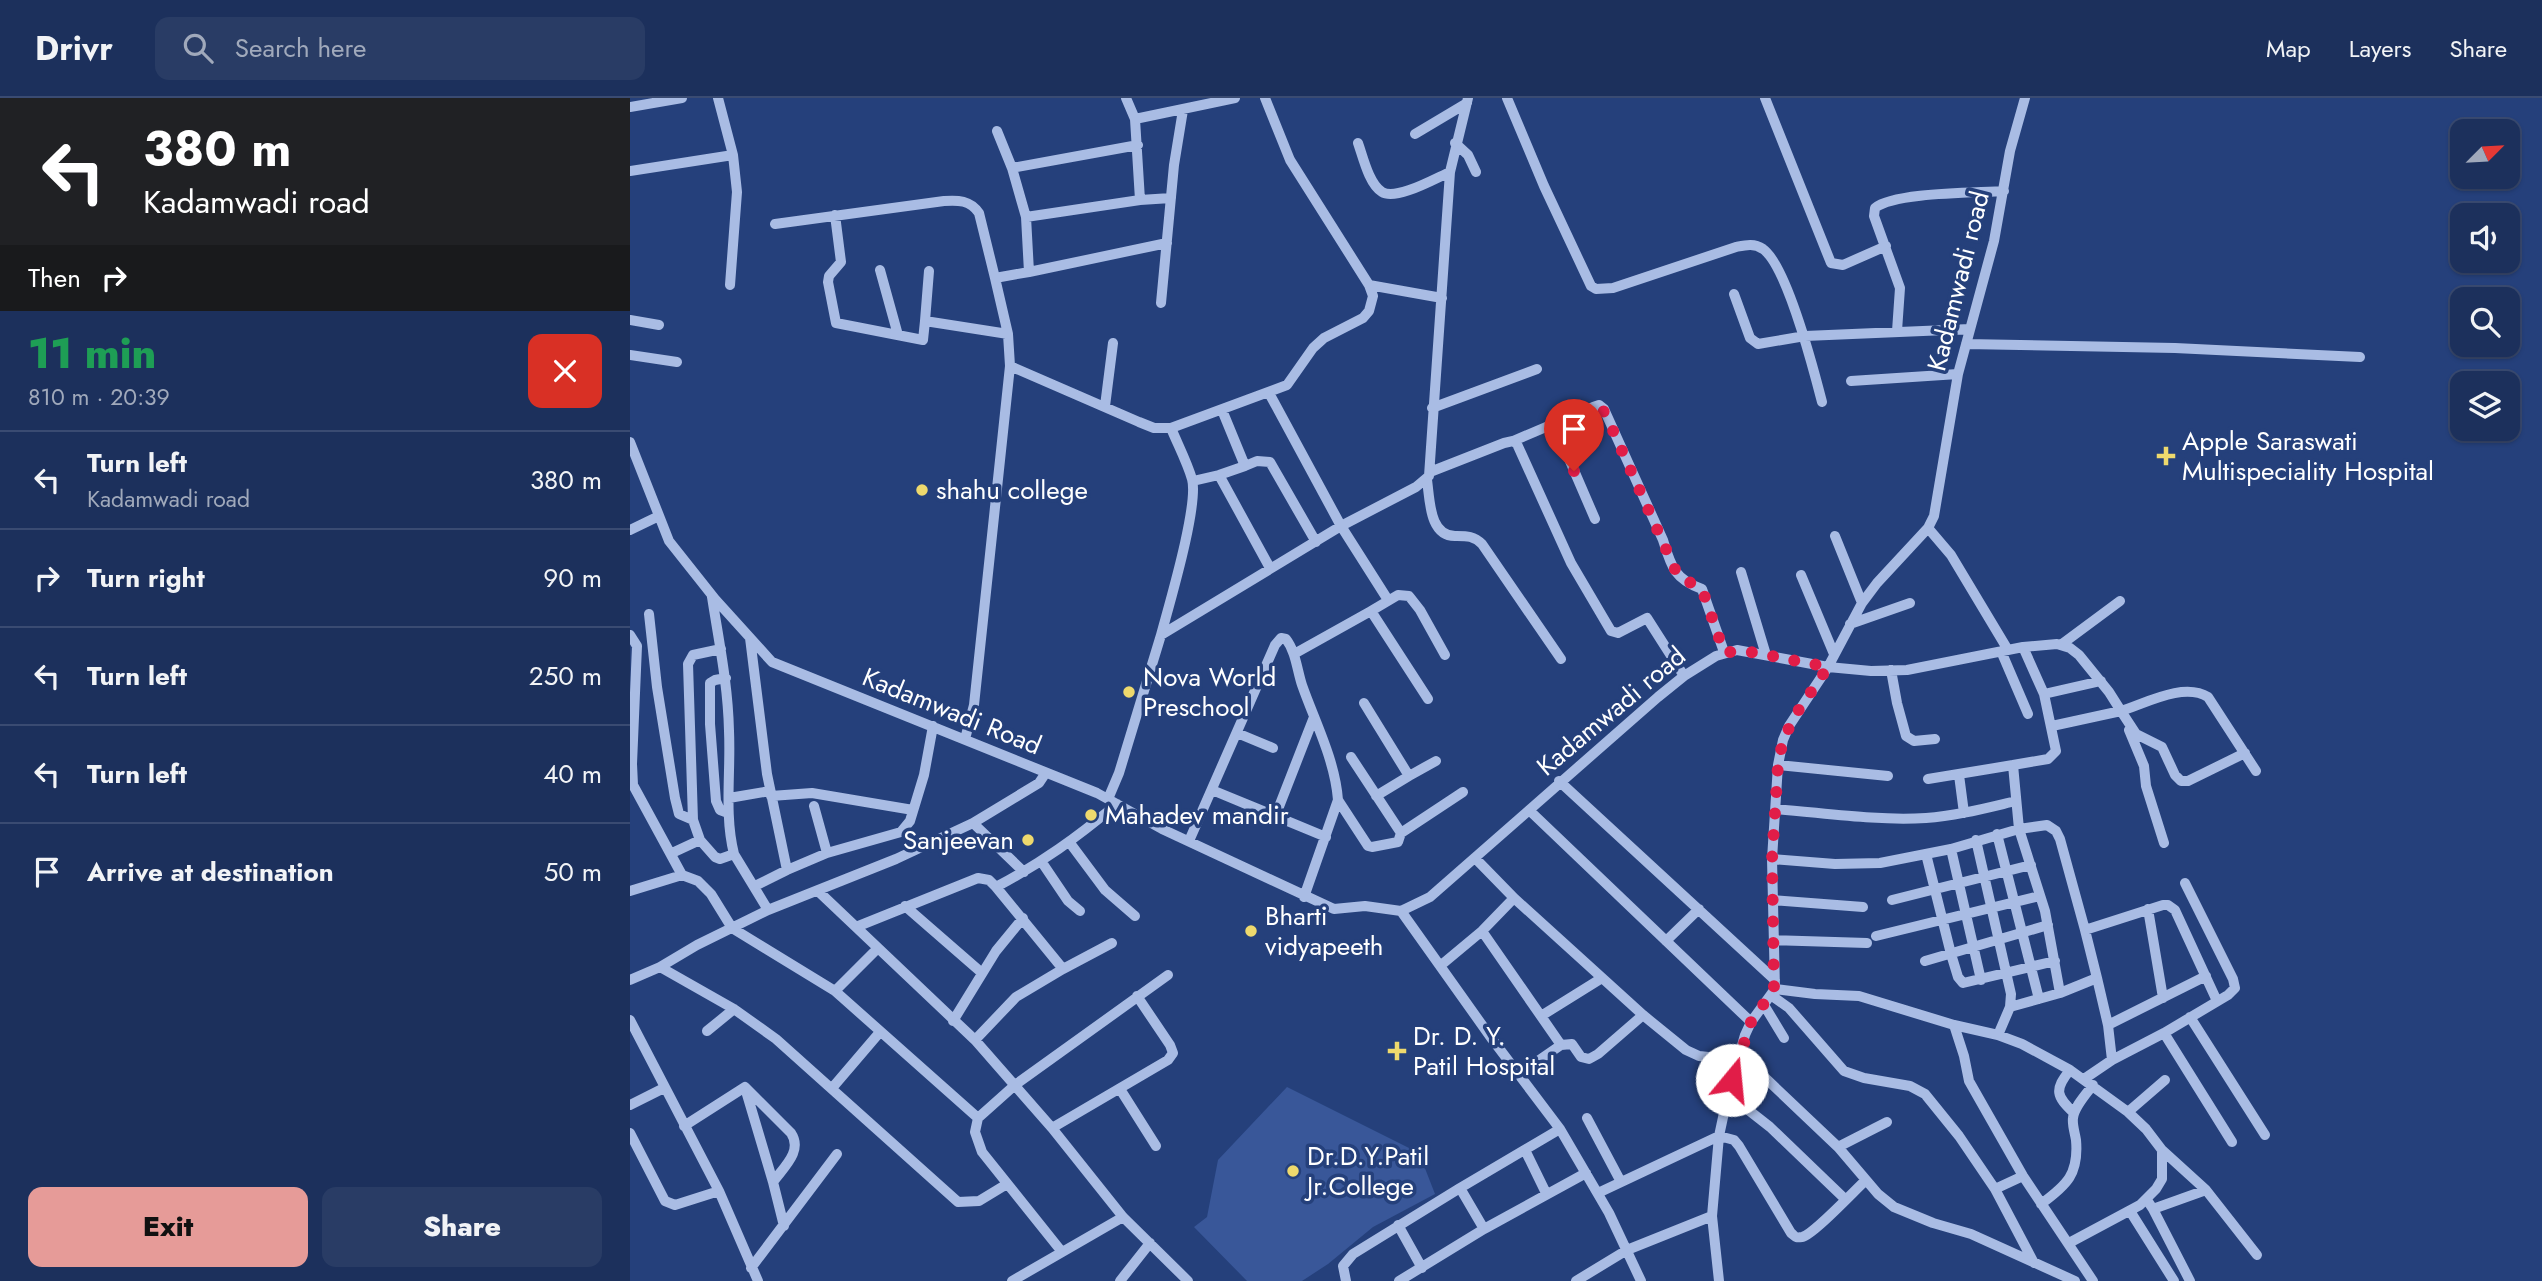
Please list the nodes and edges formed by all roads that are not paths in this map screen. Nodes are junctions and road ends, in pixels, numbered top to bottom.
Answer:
1 (682, 98) edge
2 (718, 98) edge
3 (1126, 98) edge
4 (1236, 98) edge
5 (1265, 98) edge
6 (1507, 98) edge
7 (1765, 98) edge
8 (2025, 98) edge
9 (1468, 100) edge
10 (630, 107) edge
11 (1183, 110) junction
12 (1135, 119) junction
13 (997, 131) dead end
14 (1415, 134) dead end
15 (1357, 143) dead end
16 (1455, 143) junction
17 (1138, 145) junction
18 (733, 155) junction
19 (1012, 168) junction
20 (630, 171) edge
21 (1450, 172) junction
22 (1476, 172) dead end
23 (2004, 191) junction
24 (1171, 198) junction
25 (1140, 200) junction
26 (835, 215) junction
27 (1026, 217) junction
28 (775, 224) dead end
29 (1167, 243) junction
30 (1886, 246) junction
31 (880, 270) dead end
32 (929, 271) dead end
33 (1029, 272) junction
34 (995, 278) junction
35 (730, 285) dead end
36 (1369, 285) junction
37 (1734, 295) dead end
38 (1441, 298) junction
39 (1161, 303) dead end
40 (630, 320) edge
41 (925, 321) junction
42 (659, 325) dead end
43 (1970, 329) junction
44 (1897, 331) junction
45 (1008, 334) junction
46 (898, 335) junction
47 (1805, 336) junction
48 (1113, 343) dead end
49 (1966, 344) junction
50 (630, 355) edge
51 (2360, 357) dead end
52 (677, 362) dead end
53 (1010, 366) junction
54 (1537, 369) dead end
55 (1958, 374) junction
56 (1851, 381) dead end
57 (1269, 393) junction
58 (1822, 402) dead end
59 (1105, 406) junction
60 (1432, 408) junction
61 (1222, 410) junction
62 (1554, 424) junction
63 (1171, 428) junction
64 (1513, 441) junction
65 (630, 442) edge
66 (1245, 466) junction
67 (1219, 475) junction
68 (1428, 476) junction
69 (1193, 481) junction
70 (659, 516) junction
71 (1595, 519) dead end
72 (1341, 526) junction
73 (1928, 528) junction
74 (630, 530) edge
75 (1835, 536) dead end
76 (1316, 542) junction
77 (1270, 568) junction
78 (1741, 572) dead end
79 (1801, 575) dead end
80 (712, 594) junction
81 (1388, 600) junction
82 (2120, 601) dead end
83 (1862, 603) junction
84 (1910, 603) dead end
85 (1371, 611) junction
86 (649, 614) dead end
87 (1850, 624) junction
88 (630, 635) edge
89 (1161, 635) junction
90 (750, 638) junction
91 (2062, 644) junction
92 (2023, 647) junction
93 (720, 649) junction
94 (2005, 650) junction
95 (1724, 652) junction
96 (1294, 654) junction
97 (1835, 654) junction
98 (1445, 655) dead end
99 (1766, 655) junction
100 (1561, 659) dead end
101 (1828, 667) junction
102 (1891, 670) junction
103 (1684, 676) junction
104 (726, 678) junction
105 (2101, 681) junction
106 (2045, 694) junction
107 (1427, 699) dead end
108 (1364, 703) dead end
109 (2121, 711) junction
110 (2028, 714) dead end
111 (1314, 717) junction
112 (933, 726) junction
113 (2052, 726) junction
114 (1237, 733) junction
115 (965, 739) junction
116 (1935, 740) dead end
117 (1273, 748) dead end
118 (2245, 753) junction
119 (1351, 757) dead end
120 (691, 759) junction
121 (669, 760) junction
122 (1436, 761) dead end
123 (631, 765) edge
124 (1778, 765) junction
125 (2013, 765) junction
126 (2256, 771) dead end
127 (1045, 774) junction
128 (1959, 775) junction
129 (1409, 776) junction
130 (1888, 776) dead end
131 (1928, 779) dead end
132 (1559, 781) junction
133 (1212, 790) junction
134 (1463, 792) dead end
135 (771, 794) junction
136 (1376, 796) junction
137 (729, 798) junction
138 (1338, 800) junction
139 (1112, 801) junction
140 (2016, 801) junction
141 (814, 806) dead end
142 (1776, 809) junction
143 (913, 810) junction
144 (1530, 811) junction
145 (728, 813) junction
146 (1964, 813) junction
147 (1275, 817) junction
148 (693, 820) junction
149 (973, 823) junction
150 (2019, 829) junction
151 (1401, 833) junction
152 (1997, 834) junction
153 (1326, 837) junction
154 (700, 840) junction
155 (1976, 840) junction
156 (1189, 841) junction
157 (1070, 843) junction
158 (2164, 843) dead end
159 (1951, 849) junction
160 (672, 853) junction
161 (827, 853) junction
162 (734, 854) junction
163 (1926, 854) junction
164 (1475, 858) junction
165 (1772, 859) junction
166 (1041, 861) junction
167 (2031, 865) junction
168 (787, 870) junction
169 (2007, 871) junction
170 (1024, 872) junction
171 (682, 875) junction
172 (1983, 877) junction
173 (2185, 883) dead end
174 (1960, 884) junction
175 (755, 886) junction
176 (996, 887) junction
177 (1936, 889) junction
178 (630, 891) edge
179 (818, 891) junction
180 (2040, 896) junction
181 (1304, 897) junction
182 (1514, 898) junction
183 (1772, 900) junction
184 (1892, 900) dead end
185 (2014, 902) junction
186 (905, 906) junction
187 (1863, 907) dead end
188 (1699, 909) junction
189 (1992, 909) junction
190 (2148, 909) junction
191 (768, 910) junction
192 (1080, 911) dead end
193 (1401, 911) junction
194 (1967, 914) junction
195 (1135, 916) dead end
196 (1023, 918) junction
197 (1944, 920) junction
198 (2048, 925) junction
199 (856, 927) junction
200 (732, 928) junction
201 (2085, 930) junction
202 (1482, 931) junction
203 (2022, 933) junction
204 (1774, 940) junction
205 (1999, 940) junction
206 (1666, 941) junction
207 (1112, 943) dead end
208 (1975, 947) junction
209 (877, 949) junction
210 (1951, 954) junction
211 (1925, 961) dead end
212 (2055, 961) junction
213 (1440, 966) junction
214 (660, 967) junction
215 (2031, 967) junction
216 (1063, 969) junction
217 (982, 972) junction
218 (2007, 974) junction
219 (631, 975) edge
220 (1168, 975) dead end
221 (2206, 975) junction
222 (1602, 978) junction
223 (2097, 978) junction
224 (1981, 980) junction
225 (835, 991) junction
226 (1771, 992) junction
227 (2060, 993) junction
228 (1137, 996) junction
229 (2163, 998) junction
230 (2039, 999) junction
231 (2217, 1001) junction
232 (2010, 1007) junction
233 (734, 1009) junction
234 (1643, 1015) junction
235 (1541, 1016) junction
236 (2190, 1017) junction
237 (630, 1020) edge
238 (953, 1021) junction
239 (1751, 1022) junction
240 (2108, 1025) junction
241 (1954, 1026) junction
242 (707, 1031) dead end
243 (880, 1032) junction
244 (2164, 1033) junction
245 (1998, 1035) junction
246 (1784, 1038) dead end
247 (975, 1040) junction
248 (1561, 1045) junction
249 (1737, 1060) junction
250 (2112, 1060) junction
251 (2070, 1070) junction
252 (1519, 1074) junction
253 (2165, 1080) dead end
254 (2088, 1082) junction
255 (1015, 1085) junction
256 (745, 1087) junction
257 (832, 1087) junction
258 (664, 1088) junction
259 (1120, 1089) junction
260 (1728, 1094) junction
261 (630, 1105) edge
262 (2128, 1112) junction
263 (2074, 1114) junction
264 (978, 1118) junction
265 (1587, 1118) dead end
266 (1886, 1122) dead end
267 (684, 1126) junction
268 (1052, 1128) junction
269 (1560, 1129) junction
270 (630, 1133) edge
271 (2265, 1135) dead end
272 (1719, 1136) junction
273 (2232, 1142) dead end
274 (1156, 1146) dead end
275 (1838, 1147) junction
276 (1524, 1150) junction
277 (2162, 1150) junction
278 (837, 1154) dead end
279 (1586, 1173) junction
280 (2023, 1176) junction
281 (1866, 1180) junction
282 (773, 1182) junction
283 (1621, 1182) junction
284 (1007, 1184) junction
285 (1460, 1188) junction
286 (1996, 1189) junction
287 (2206, 1190) junction
288 (719, 1191) junction
289 (1546, 1193) junction
290 (1598, 1194) junction
291 (1845, 1199) junction
292 (2041, 1204) junction
293 (2150, 1205) junction
294 (2130, 1211) junction
295 (1712, 1216) junction
296 (1123, 1217) junction
297 (1398, 1225) junction
298 (784, 1226) junction
299 (1484, 1229) junction
300 (1150, 1243) junction
301 (2068, 1243) junction
302 (1627, 1250) junction
303 (1062, 1252) junction
304 (2257, 1255) dead end
305 (2034, 1263) junction
306 (751, 1268) junction
307 (1422, 1268) junction
308 (758, 1281) edge
309 (1012, 1281) edge
310 (1120, 1281) edge
311 (1188, 1281) edge
312 (1346, 1281) edge
313 (1399, 1281) edge
314 (1576, 1281) edge
315 (1641, 1281) edge
316 (1718, 1281) edge
317 (2075, 1281) edge
318 (2093, 1281) edge
319 (2174, 1281) edge
320 (2190, 1281) edge

1 - 10 street
2 - 18 street
3 - 12 street
4 - 11 street
5 - 36 street
6 - 47 street
7 - 30 street
8 - 23 street, Kadamwadi road
9 - 14 street
9 - 16 street
11 - 12 street
11 - 24 street
12 - 17 street
13 - 19 street
15 - 21 street
16 - 21 street
16 - 22 street
17 - 19 street
17 - 25 street
18 - 20 street
18 - 35 street
19 - 27 street
21 - 38 street
23 - 30 street
23 - 43 street, Kadamwadi road
24 - 25 street
24 - 29 street
25 - 27 street
26 - 28 street
26 - 34 street
26 - 46 street
27 - 33 street
29 - 33 street
29 - 39 street
30 - 44 street
31 - 46 street
32 - 41 street
33 - 34 street
34 - 45 street
36 - 38 street
36 - 57 street
37 - 47 street
38 - 60 street
40 - 42 street
41 - 45 street
41 - 46 street
43 - 44 street
43 - 49 street, Kadamwadi road
44 - 47 street
45 - 53 street
47 - 58 street
48 - 59 street
49 - 51 street
49 - 55 street, Kadamwadi road
50 - 52 street
53 - 59 street
53 - 115 street
54 - 60 street
55 - 56 street
55 - 73 street, Kadamwadi road
57 - 61 street
57 - 72 street
59 - 63 street
60 - 68 street
61 - 63 street
61 - 66 street
62 - 64 street
62 - 71 street
62 - 95 street
63 - 69 street
64 - 68 street
64 - 103 street
65 - 70 street, Kadamwadi Road
66 - 67 street
66 - 76 street
67 - 69 street
67 - 77 street
68 - 72 street
68 - 100 street
69 - 89 street
70 - 74 street
70 - 80 street, Kadamwadi Road
72 - 76 street
72 - 81 street
73 - 83 street, Kadamwadi road
73 - 94 street
75 - 83 street
76 - 77 street
77 - 89 street
78 - 99 street
79 - 97 street
80 - 90 street, Kadamwadi Road
80 - 93 street
81 - 85 street
81 - 98 street
82 - 91 street
83 - 87 street, Kadamwadi road
84 - 87 street
85 - 96 street
85 - 107 street
86 - 121 street
87 - 97 street, Kadamwadi road
88 - 123 street
89 - 139 street
90 - 112 street, Kadamwadi Road
90 - 135 street
91 - 92 street
91 - 105 street
92 - 94 street
92 - 106 street
93 - 104 street
93 - 120 street
94 - 102 street
94 - 110 street
95 - 99 street, Kadamwadi road
95 - 103 street, Kadamwadi road
96 - 111 street
96 - 114 street
97 - 101 street, Kadamwadi road
99 - 101 street, Kadamwadi road
101 - 102 street
101 - 124 street
102 - 116 street
103 - 132 street, Kadamwadi road
104 - 137 street
104 - 145 street
105 - 106 street
105 - 109 street
106 - 113 street
108 - 129 street
109 - 113 street
109 - 118 street
109 - 118 street
109 - 158 street
111 - 138 street
111 - 147 street
112 - 115 street, Kadamwadi Road
112 - 143 street
113 - 125 street
114 - 117 street
114 - 133 street
115 - 127 street, Kadamwadi Road
118 - 126 street
119 - 136 street
120 - 121 street
120 - 148 street
121 - 148 street
122 - 129 street
123 - 160 street
124 - 130 street
124 - 142 street
125 - 128 street
125 - 140 street
127 - 139 street, Kadamwadi road
127 - 149 street, Kadamwadi Road
128 - 131 street
128 - 146 street
129 - 136 street
132 - 144 street, Kadamwadi road
132 - 188 street
133 - 147 street
133 - 156 street
134 - 151 street
135 - 137 street
135 - 143 street
135 - 168 street
136 - 151 street
137 - 145 street
138 - 151 street
138 - 153 street
139 - 156 street, Kadamwadi road
139 - 157 street
140 - 146 street
140 - 150 street
141 - 161 street
142 - 146 street
142 - 165 street
143 - 161 street
144 - 164 street, Kadamwadi road
144 - 206 street
145 - 162 street
147 - 153 street
148 - 154 street
149 - 170 street
149 - 179 street, Kadamwadi Road
150 - 152 street
150 - 167 street
150 - 201 street
152 - 155 street
152 - 169 street
153 - 181 street
154 - 160 street
154 - 162 street
155 - 159 street
155 - 172 street
156 - 181 street, Kadamwadi road
157 - 166 street
157 - 195 street
159 - 163 street
159 - 174 street
160 - 171 street
161 - 168 street
162 - 175 street
163 - 165 street
163 - 177 street
164 - 182 street
164 - 193 street, Kadamwadi road
165 - 183 street
166 - 170 street
166 - 192 street
167 - 169 street
167 - 180 street
168 - 175 street
169 - 172 street
169 - 185 street
170 - 176 street
171 - 178 street
171 - 200 street
172 - 174 street
172 - 189 street
173 - 231 street
174 - 177 street
174 - 194 street
175 - 191 street
176 - 186 street
176 - 196 street
177 - 184 street
177 - 197 street
179 - 191 street, Kadamwadi Road
179 - 199 street
180 - 185 street
180 - 198 street
181 - 193 street, Kadamwadi road
182 - 202 street
182 - 222 street
183 - 187 street
183 - 204 street
185 - 189 street
185 - 203 street
186 - 199 street
186 - 217 street
188 - 206 street
188 - 226 street
189 - 194 street
189 - 205 street
190 - 201 street
190 - 221 street
190 - 229 street
191 - 200 street, Kadamwadi Road
193 - 213 street
194 - 197 street
194 - 208 street
196 - 216 street
196 - 217 street
197 - 204 street
197 - 210 street
198 - 203 street
198 - 212 street
199 - 209 street
200 - 214 street, Kadamwadi Road
200 - 225 street
201 - 223 street
202 - 213 street
202 - 235 street
203 - 205 street
203 - 215 street
204 - 226 street
205 - 208 street
205 - 218 street
206 - 239 street
207 - 216 street
208 - 210 street
208 - 224 street
209 - 225 street
209 - 238 street
210 - 211 street
210 - 224 street
212 - 215 street
212 - 227 street
213 - 252 street
214 - 219 street, Kadamwadi Road
214 - 233 street
215 - 218 street
215 - 230 street
216 - 247 street
217 - 238 street
218 - 224 street
218 - 232 street
220 - 228 street
221 - 229 street
221 - 231 street
222 - 234 street
222 - 235 street
223 - 227 street
223 - 240 street
225 - 243 street
226 - 239 street
226 - 241 street
226 - 246 street
226 - 286 street
227 - 230 street
228 - 255 street
228 - 259 street
229 - 240 street
230 - 232 street
231 - 236 street
232 - 245 street
233 - 242 street
233 - 257 street
234 - 248 street
234 - 249 street
235 - 248 street
236 - 244 street
236 - 271 street
237 - 258 street
238 - 247 street
239 - 249 street
240 - 250 street
241 - 245 street
241 - 280 street
243 - 257 street
243 - 264 street
244 - 250 street
244 - 273 street
245 - 251 street
247 - 255 street
248 - 252 street
249 - 260 street
249 - 275 street
250 - 254 street
251 - 254 street
251 - 263 street
252 - 269 street
253 - 262 street
254 - 262 street
254 - 263 street
255 - 264 street
255 - 268 street
256 - 267 street
256 - 282 street
256 - 282 street
257 - 284 street
258 - 261 street
258 - 267 street
259 - 268 street
259 - 274 street
260 - 272 street
260 - 291 street
262 - 277 street
263 - 292 street
264 - 284 street
265 - 283 street
266 - 275 street
267 - 288 street
268 - 296 street
269 - 276 street
269 - 279 street
270 - 288 street
272 - 283 street
272 - 291 street
272 - 295 street
275 - 281 street
276 - 285 street
276 - 289 street
277 - 287 street
277 - 293 street
278 - 298 street
279 - 289 street
279 - 290 street
280 - 286 street
280 - 292 street
281 - 291 street
281 - 305 street
282 - 298 street
283 - 290 street
284 - 303 street
285 - 297 street
285 - 299 street
286 - 305 street
287 - 293 street
287 - 304 street
288 - 306 street
289 - 299 street
290 - 302 street
292 - 301 street
293 - 294 street
293 - 320 street
294 - 301 street
294 - 319 street
295 - 302 street
295 - 316 street
296 - 300 street
296 - 303 street
297 - 307 street
297 - 312 street
298 - 306 street
299 - 307 street
300 - 310 street
300 - 311 street
301 - 318 street
302 - 314 street
302 - 315 street
303 - 309 street
305 - 317 street
306 - 308 street
307 - 313 street

